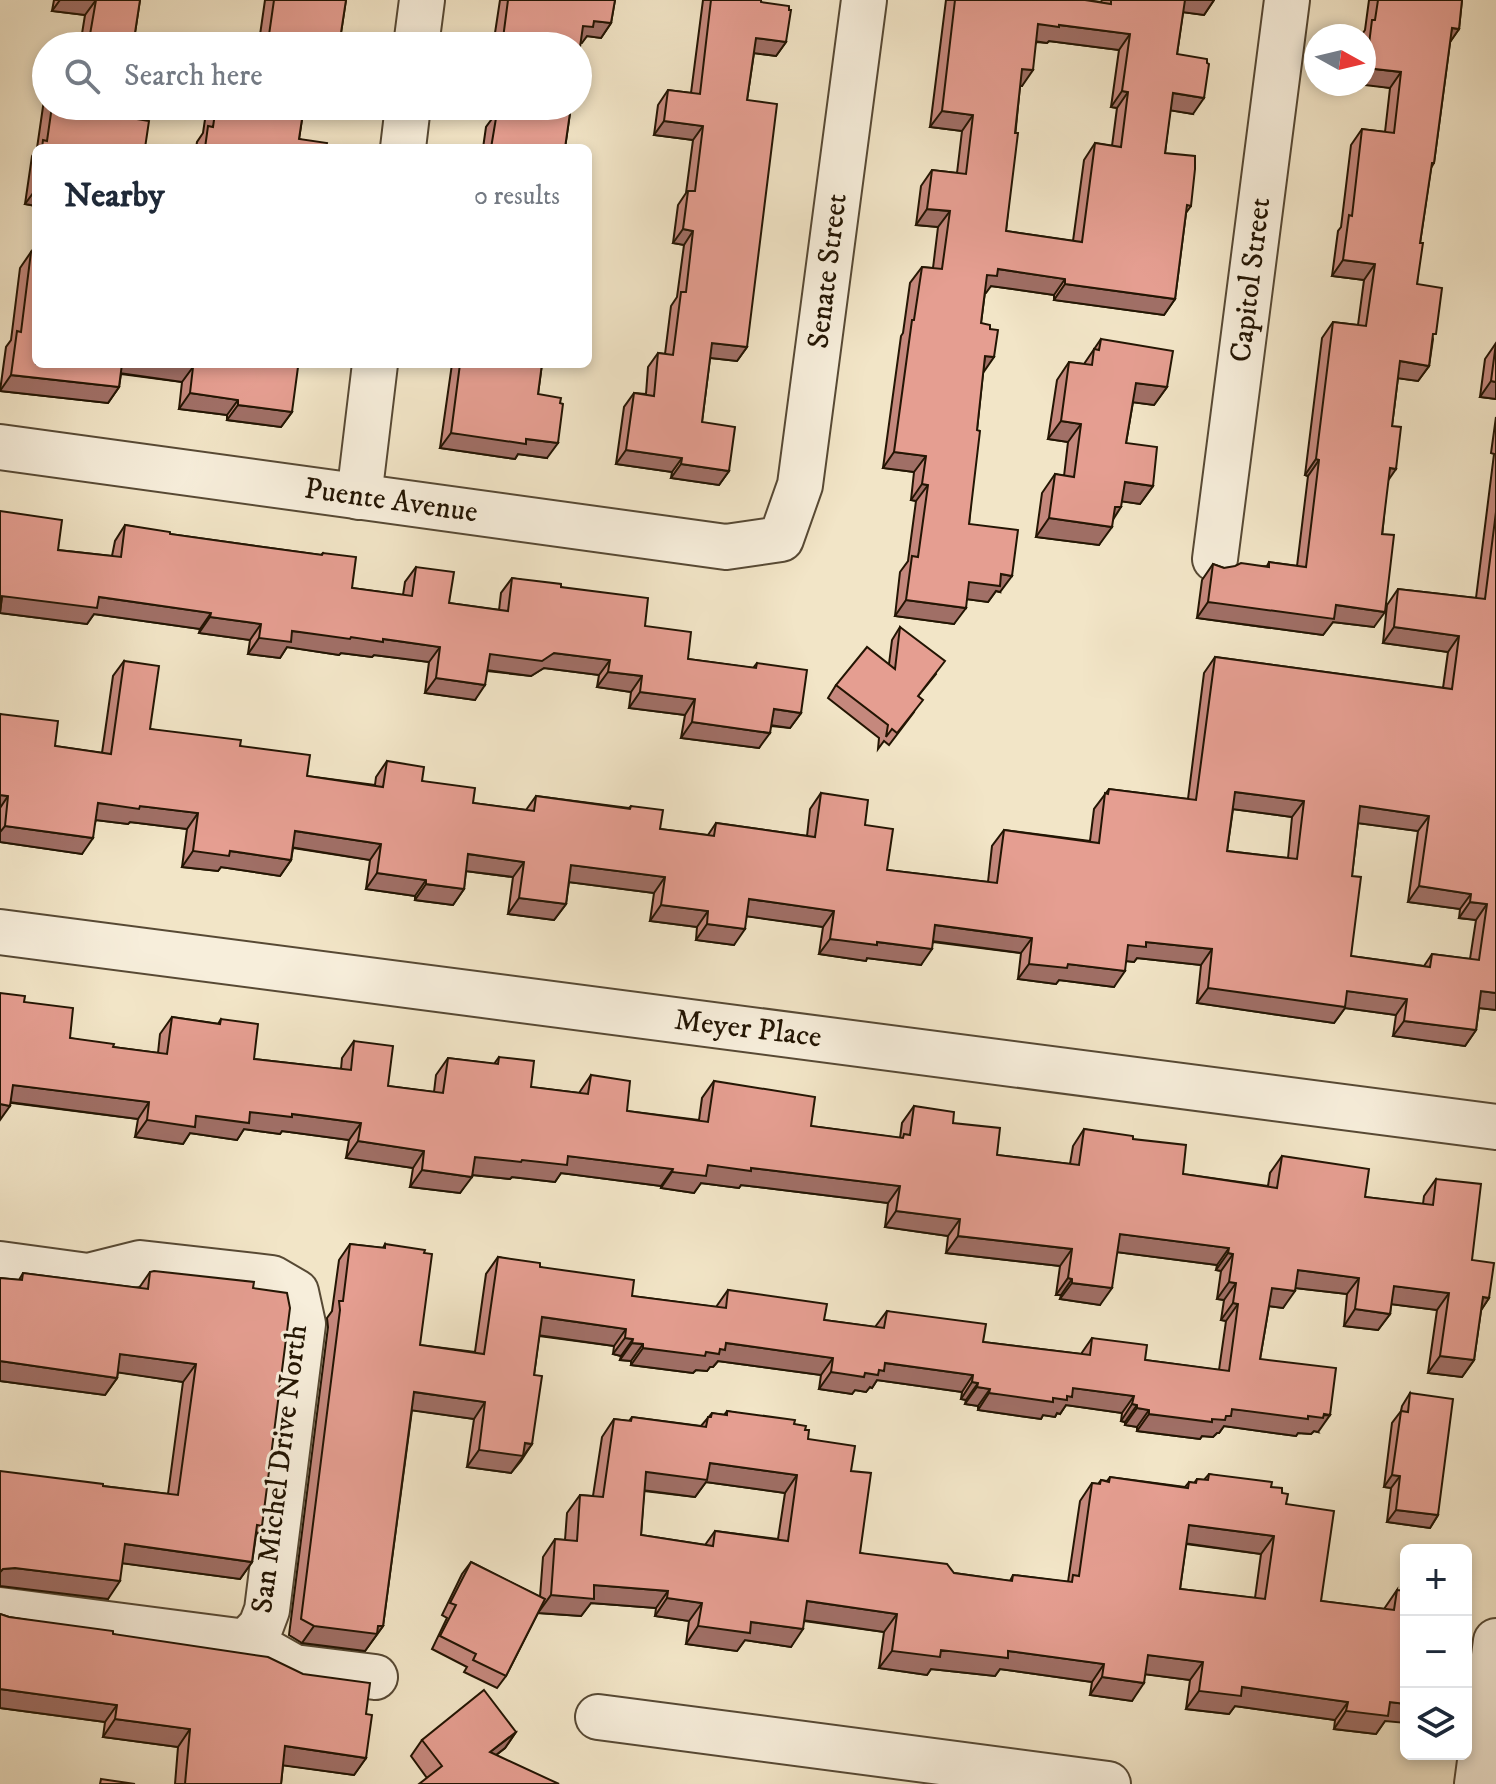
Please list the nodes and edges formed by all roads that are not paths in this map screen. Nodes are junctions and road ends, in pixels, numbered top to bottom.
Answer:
1 (422, 0) edge
2 (864, 0) edge
3 (1287, 0) edge
4 (418, 32) edge
5 (406, 120) edge
6 (403, 144) edge
7 (375, 368) edge
8 (0, 447) edge
9 (359, 497) junction
10 (781, 539) joint
11 (1215, 559) dead end
12 (0, 932) edge
13 (1496, 1127) edge
14 (0, 1264) edge
15 (0, 1610) edge
16 (1496, 1641) edge
17 (246, 1642) junction
18 (375, 1677) dead end
19 (598, 1717) dead end
20 (1108, 1784) edge
21 (1477, 1784) edge

1 - 4 street
2 - 10 street, Senate Street
3 - 11 street, Capitol Street
5 - 6 street
7 - 9 street
8 - 9 street, Puente Avenue
9 - 10 street, Puente Avenue
12 - 13 street, Meyer Place
14 - 17 street, San Michel Drive North
15 - 17 street
16 - 21 street
17 - 18 street
19 - 20 street

